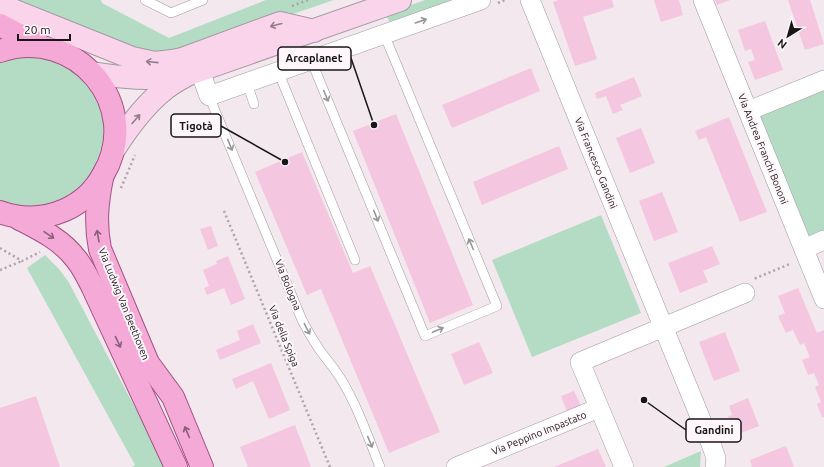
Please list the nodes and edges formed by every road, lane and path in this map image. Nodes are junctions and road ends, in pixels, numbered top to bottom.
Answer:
1 (145, 0) edge
2 (203, 0) edge
3 (400, 0) edge
4 (481, 0) edge
5 (530, 0) edge
6 (703, 0) edge
7 (379, 4) edge
8 (0, 5) edge
9 (0, 25) edge
10 (314, 31) junction
11 (384, 34) junction
12 (269, 46) junction
13 (48, 48) junction
14 (0, 51) edge
15 (311, 60) junction
16 (278, 71) junction
17 (194, 72) junction
18 (92, 73) junction
19 (824, 80) edge
20 (247, 83) junction
21 (210, 96) junction
22 (254, 104) dead end
23 (748, 111) junction
24 (113, 151) junction
25 (102, 177) junction
26 (224, 211) dead end
27 (7, 214) edge
28 (824, 240) edge
29 (0, 248) edge
30 (39, 252) dead end
31 (805, 253) junction
32 (355, 260) dead end
33 (22, 261) junction
34 (0, 270) edge
35 (819, 274) edge
36 (745, 293) joint
37 (824, 299) edge
38 (663, 327) junction
39 (599, 408) junction
40 (176, 467) edge
41 (202, 467) edge
42 (330, 467) edge
43 (380, 467) edge
44 (456, 467) edge
45 (624, 467) edge
46 (715, 467) edge

1 - 2 lane
3 - 7 street
11 -> 4 street
5 - 38 street, Via Francesco Gandini
6 - 23 street, Via Andrea Franchi Bononi
7 - 10 street
7 - 11 street
10 -> 8 street
9 - 13 main road
10 - 12 street
11 - 15 street
15 -> 11 lane
12 - 16 street
12 - 17 street
13 - 14 main road
13 - 18 main road
15 - 16 street
16 - 20 street
16 - 32 lane
17 - 18 street
17 - 21 street, Via Bologna
24 -> 17 street
18 - 24 main road
19 - 23 street
20 - 21 street
20 - 22 lane
21 -> 43 lane, Via Bologna
23 - 31 street, Via Andrea Franchi Bononi
24 - 25 main road
25 - 27 main road
41 -> 25 main road, Via Ludwig Van Beethoven
26 - 42 path, Via della Spiga
27 -> 40 main road, Via Ludwig Van Beethoven
28 - 31 street
29 - 33 path
30 - 33 path
31 - 35 street, Via Andrea Franchi Bononi
31 - 36 path
33 - 34 path
35 - 37 street, Via Andrea Franchi Bononi
36 - 38 street
38 - 39 street
38 - 46 street, Via Francesco Gandini
39 - 44 street, Via Peppino Impastato
39 - 45 street

